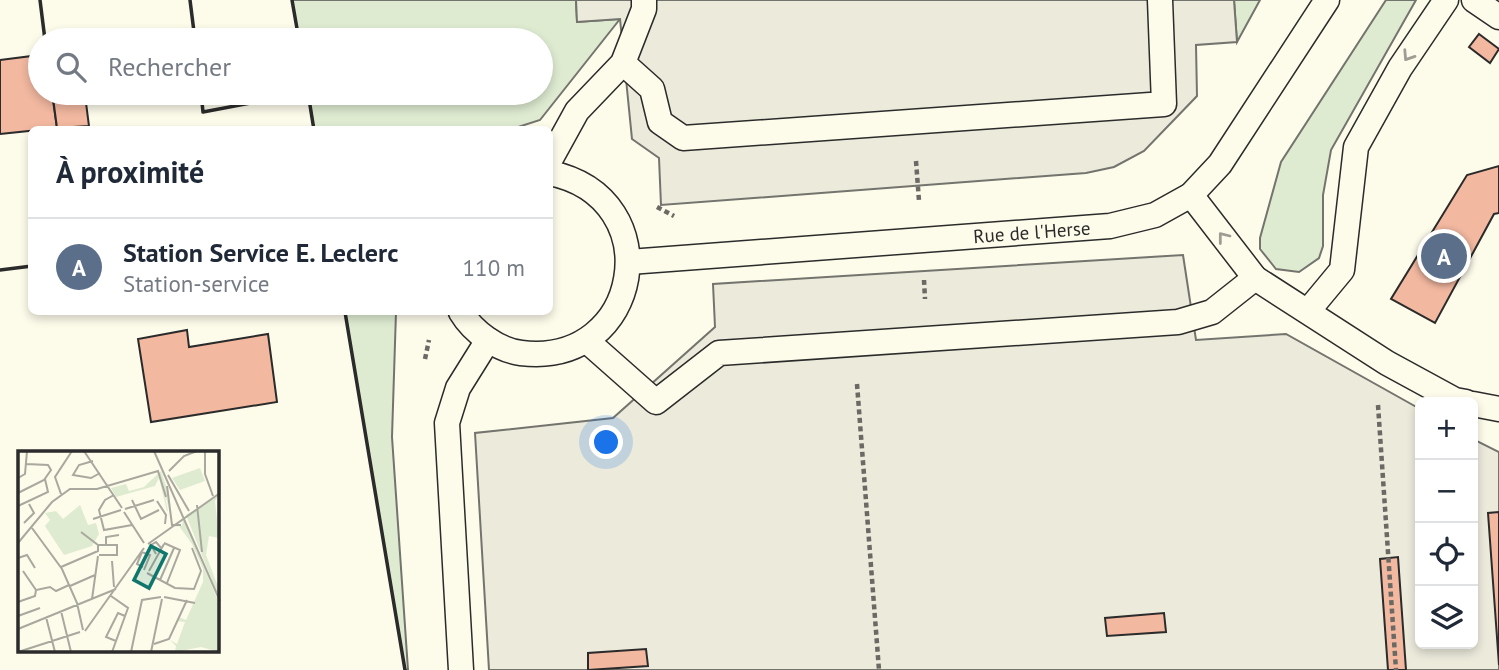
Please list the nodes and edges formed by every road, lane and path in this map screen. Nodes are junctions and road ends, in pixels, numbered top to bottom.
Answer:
1 (644, 0) edge
2 (1160, 0) edge
3 (1327, 0) edge
4 (1446, 0) edge
5 (1474, 0) edge
6 (1499, 17) edge
7 (623, 63) junction
8 (914, 122) junction
9 (553, 155) edge
10 (553, 174) edge
11 (1191, 195) junction
12 (919, 199) junction
13 (905, 200) dead end
14 (645, 201) dead end
15 (676, 217) dead end
16 (922, 240) junction
17 (629, 262) junction
18 (1255, 278) junction
19 (1308, 311) junction
20 (463, 315) edge
21 (488, 340) junction
22 (881, 340) junction
23 (587, 341) junction
24 (1387, 363) junction
25 (1449, 397) edge
26 (1478, 405) edge
27 (1499, 409) edge
28 (461, 670) edge
29 (879, 670) edge
30 (1396, 670) edge

1 - 7 lane
2 - 8 lane
3 - 11 lane, Rue de l'Herse
4 -> 19 lane
5 - 6 lane
7 - 8 lane
7 - 9 lane
8 - 12 path
10 - 17 lane
11 - 16 lane, Rue de l'Herse
18 -> 11 lane
12 - 13 path
12 - 16 path
14 - 15 path
16 - 17 lane, Rue de l'Herse
16 - 22 path
17 - 23 lane
18 - 19 lane
18 - 22 lane
19 - 24 lane
20 - 21 lane
21 - 23 lane
21 - 28 lane
22 - 23 lane
22 - 29 path
24 - 25 lane
24 - 30 path
26 - 27 lane

